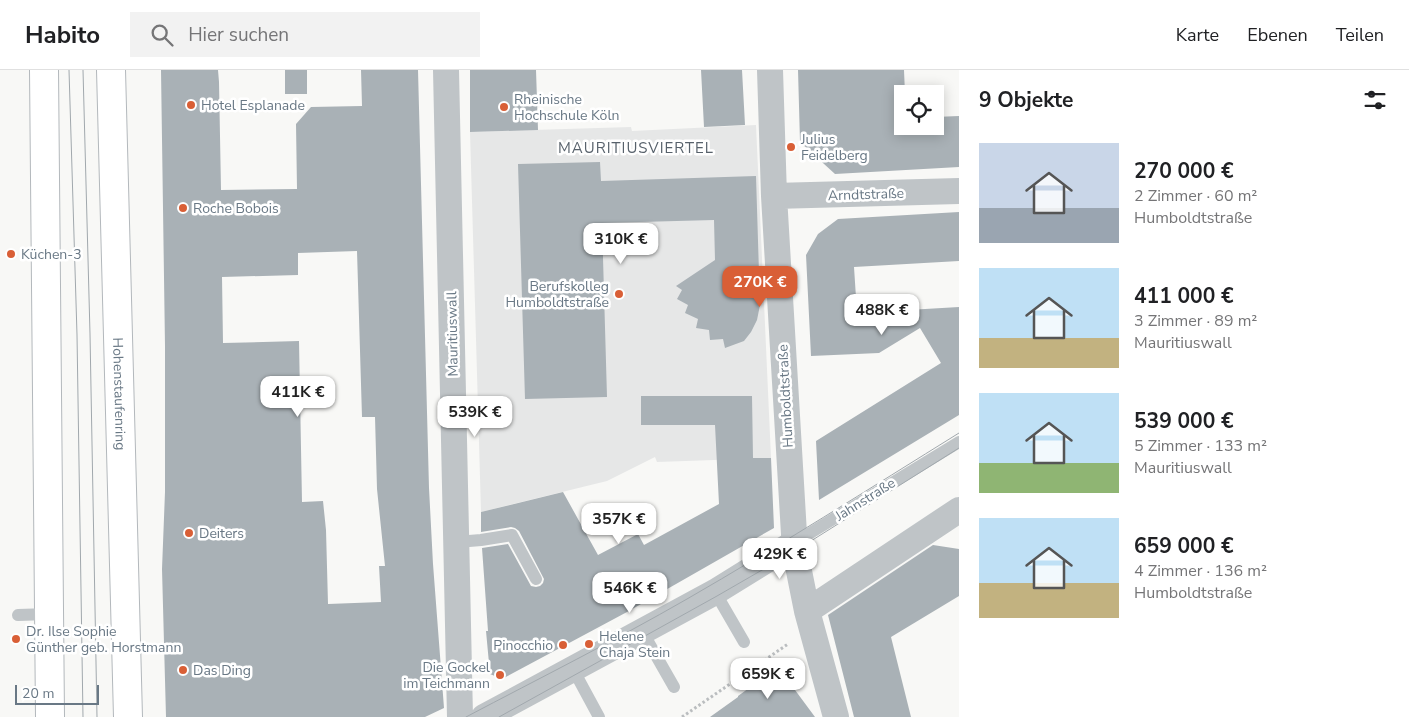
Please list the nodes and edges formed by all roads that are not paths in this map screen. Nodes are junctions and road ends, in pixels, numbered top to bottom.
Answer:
1 (44, 70) edge
2 (111, 70) edge
3 (446, 70) edge
4 (770, 70) edge
5 (959, 191) edge
6 (774, 196) junction
7 (959, 442) edge
8 (959, 510) edge
9 (457, 542) junction
10 (794, 543) junction
11 (536, 579) dead end
12 (715, 592) junction
13 (49, 614) junction
14 (18, 615) dead end
15 (809, 619) junction
16 (642, 631) junction
17 (744, 642) dead end
18 (573, 669) junction
19 (674, 687) dead end
20 (50, 717) edge
21 (128, 717) edge
22 (460, 717) edge
23 (484, 717) edge
24 (599, 717) edge
25 (836, 717) edge

1 - 13 main road
2 - 21 main road, Hohenstaufenring
3 - 9 street, Mauritiuswall
4 - 6 street, Humboldtstraße
5 - 6 street, Arndtstraße
6 - 10 street, Humboldtstraße
7 - 10 lane, Jahnstraße
8 - 15 street
9 - 11 lane
9 - 22 street, Mauritiuswall
10 - 12 street, Jahnstraße
10 - 15 street, Humboldtstraße
12 - 16 street, Jahnstraße
12 - 17 lane
13 - 14 lane
13 - 20 main road
15 - 25 street, Humboldtstraße
16 - 18 street, Jahnstraße
16 - 19 lane
18 - 23 street, Jahnstraße
18 - 24 lane

